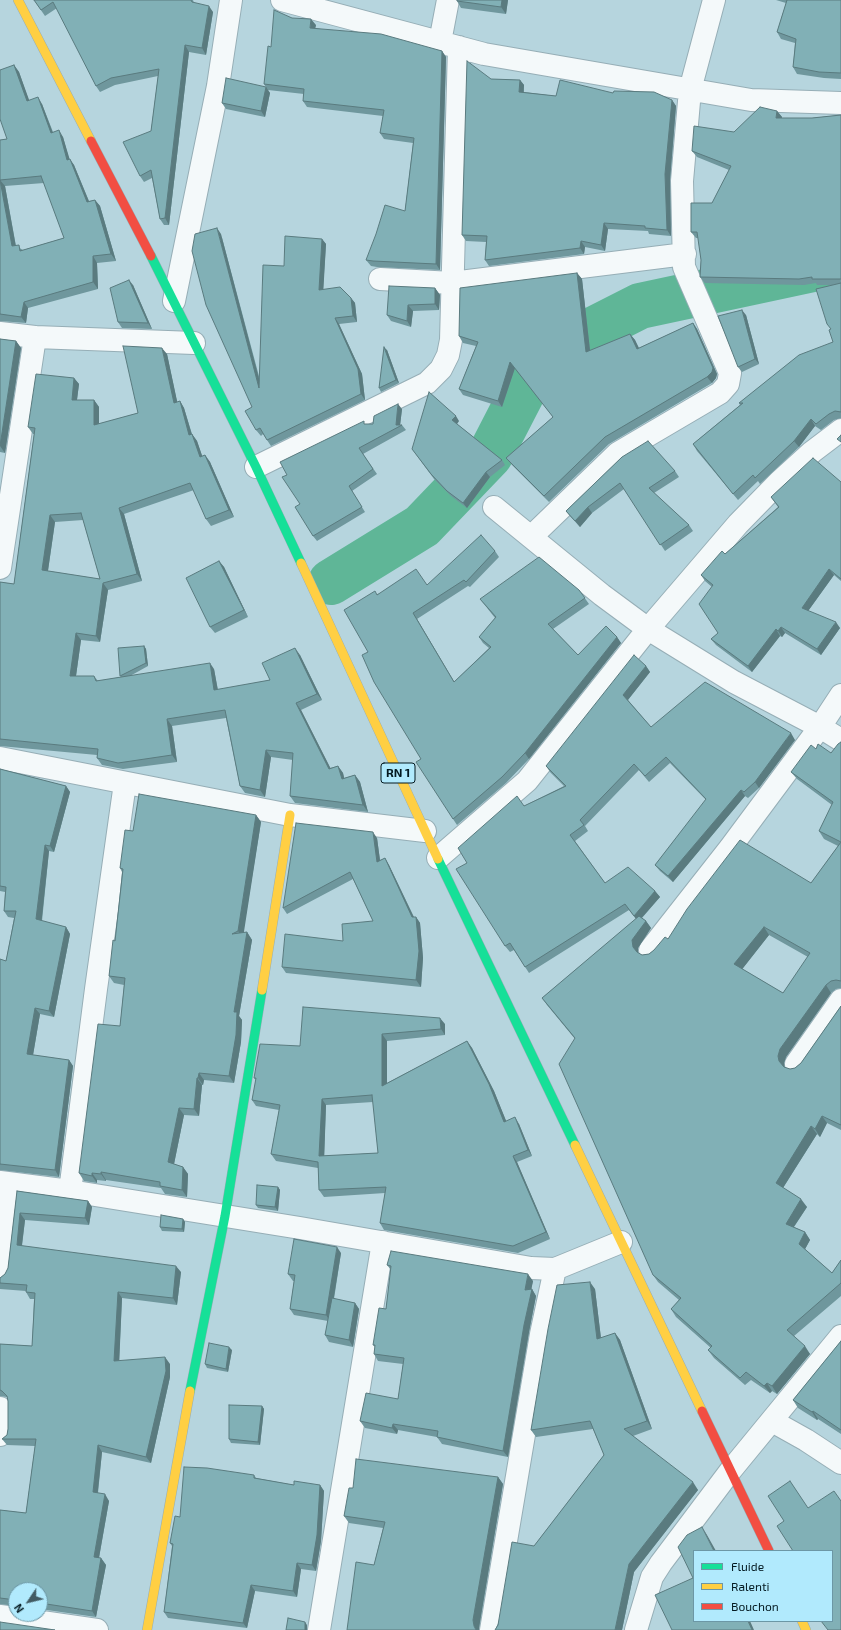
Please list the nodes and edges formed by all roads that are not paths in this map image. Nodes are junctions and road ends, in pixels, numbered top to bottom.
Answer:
1 (18, 0) edge
2 (231, 0) edge
3 (282, 0) edge
4 (448, 0) edge
5 (714, 0) edge
6 (450, 45) junction
7 (690, 90) junction
8 (841, 103) edge
9 (685, 254) junction
10 (380, 279) dead end
11 (452, 283) junction
12 (174, 301) junction
13 (0, 332) edge
14 (35, 337) junction
15 (194, 343) junction
16 (841, 430) edge
17 (256, 467) junction
18 (494, 507) dead end
19 (530, 537) junction
20 (0, 568) edge
21 (648, 629) junction
22 (841, 695) edge
23 (820, 727) junction
24 (841, 740) edge
25 (0, 758) edge
26 (125, 783) junction
27 (290, 815) junction
28 (425, 831) junction
29 (438, 858) junction
30 (650, 950) dead end
31 (841, 1000) edge
32 (796, 1064) dead end
33 (5, 1183) edge
34 (70, 1191) junction
35 (225, 1216) junction
36 (382, 1242) junction
37 (621, 1242) junction
38 (555, 1269) junction
39 (0, 1273) edge
40 (841, 1336) edge
41 (0, 1408) edge
42 (772, 1421) junction
43 (0, 1436) edge
44 (841, 1463) edge
45 (730, 1470) junction
46 (769, 1550) edge
47 (0, 1616) edge
48 (97, 1630) edge
49 (147, 1630) edge
50 (319, 1630) edge
51 (491, 1630) edge
52 (636, 1630) edge

1 - 12 main road, RN 1
2 - 12 street
3 - 6 street
4 - 6 street
5 - 7 street
6 - 7 street
6 - 11 street
7 - 8 street
7 - 9 street
9 - 11 street
9 - 19 street
10 - 11 street
11 - 17 street
12 - 15 main road, RN 1
13 - 14 street
14 - 15 street
14 - 20 street
15 - 17 main road, RN 1
16 - 21 street
17 - 28 main road, RN 1
18 - 19 street
19 - 21 street
21 - 23 street
21 - 29 street
22 - 23 street
23 - 24 street
23 - 30 street
25 - 26 street
26 - 27 street
26 - 34 street
27 - 28 street
27 - 35 main road
28 - 29 main road, RN 1
29 - 37 main road, RN 1
31 - 32 street
33 - 34 street
33 - 39 street
34 - 35 street
35 - 36 street
35 - 49 main road
36 - 38 street
36 - 50 street
37 - 38 street
37 - 45 main road, RN 1
38 - 51 street
40 - 42 street
41 - 43 street
42 - 44 street
42 - 45 street
45 - 46 main road, RN 1
45 - 52 street
47 - 48 street

